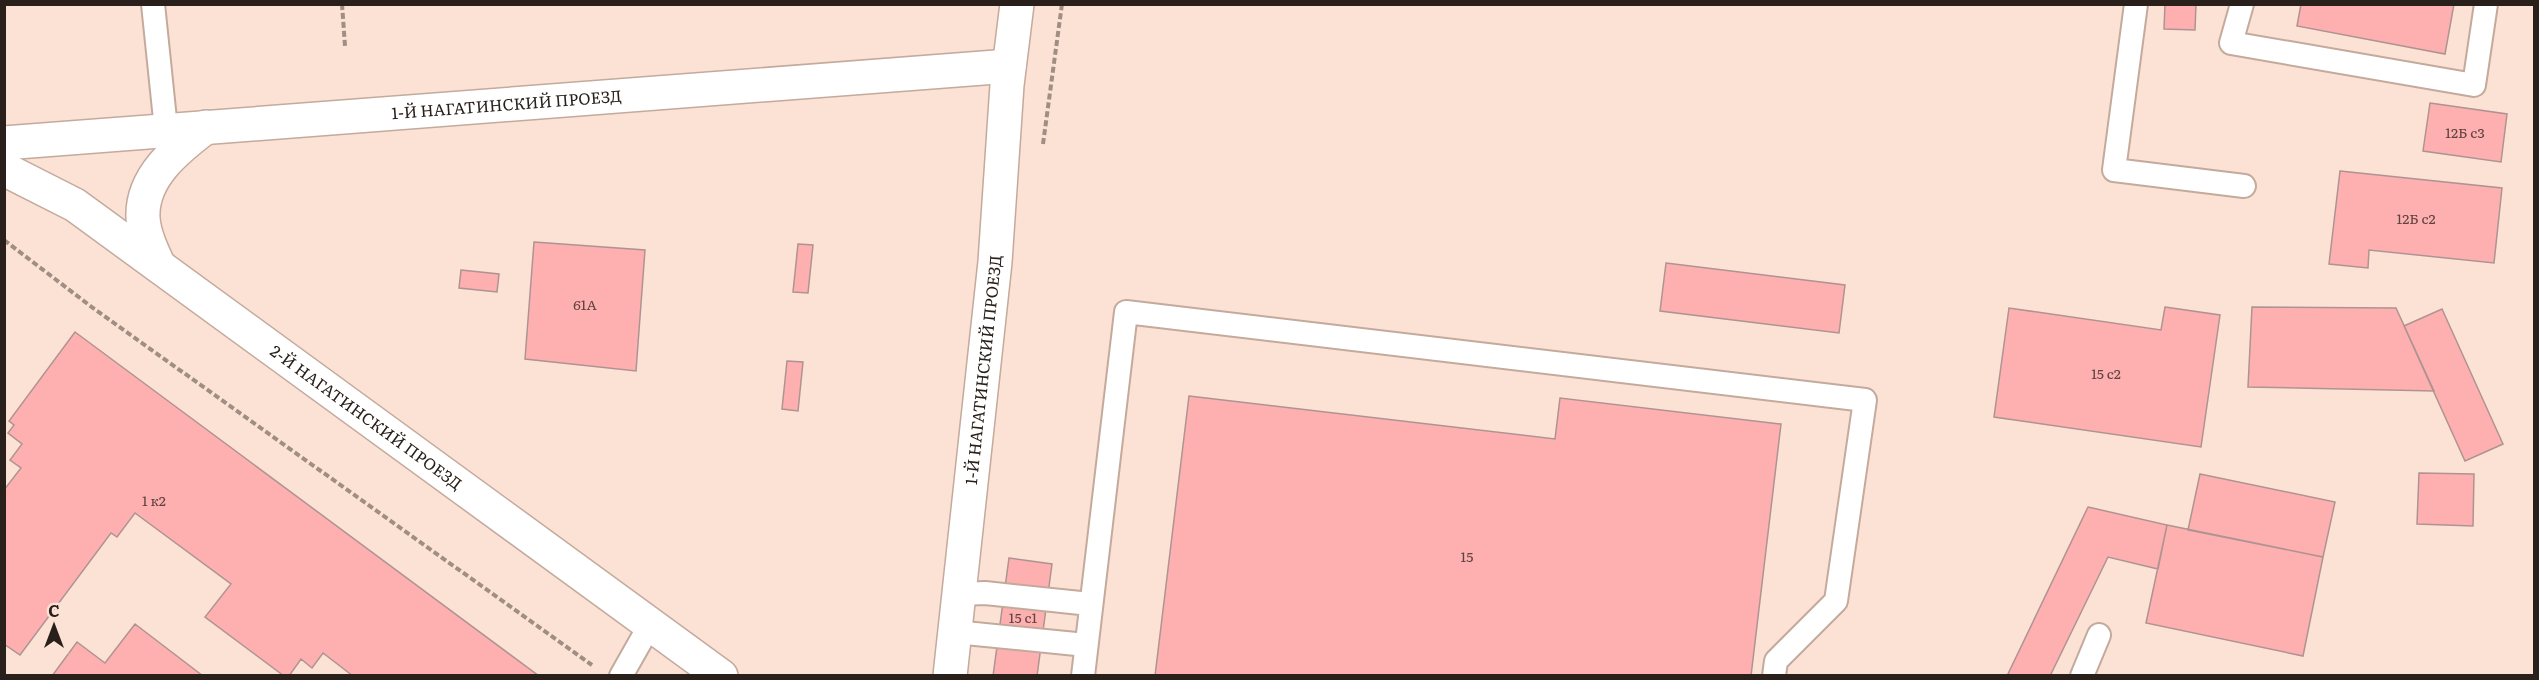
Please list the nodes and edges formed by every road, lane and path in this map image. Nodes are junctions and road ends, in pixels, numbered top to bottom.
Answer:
1 (153, 4) edge
2 (342, 4) edge
3 (1017, 4) edge
4 (2136, 4) edge
5 (2242, 4) edge
6 (2486, 4) edge
7 (345, 46) dead end
8 (1009, 66) junction
9 (206, 127) junction
10 (166, 129) junction
11 (4, 143) edge
12 (4, 169) edge
13 (2244, 186) dead end
14 (4, 240) edge
15 (159, 266) junction
16 (960, 594) junction
17 (1090, 604) junction
18 (651, 623) junction
19 (2099, 635) dead end
20 (1086, 645) junction
21 (948, 661) edge
22 (597, 669) dead end
23 (621, 675) edge
24 (721, 675) edge
25 (1083, 675) edge
26 (1774, 675) edge
27 (2082, 675) edge

1 - 10 lane
2 - 7 path
3 - 8 street, 1-Й НАГАТИНСКИЙ ПРОЕЗД
4 - 13 lane
5 - 6 lane
8 - 9 street, 1-Й НАГАТИНСКИЙ ПРОЕЗД
8 - 16 street, 1-Й НАГАТИНСКИЙ ПРОЕЗД
9 - 10 street, 1-Й НАГАТИНСКИЙ ПРОЕЗД
9 - 15 street
10 - 11 street, 1-Й НАГАТИНСКИЙ ПРОЕЗД
12 - 15 street, 2-Й НАГАТИНСКИЙ ПРОЕЗД
14 - 22 path
15 - 18 street, 2-Й НАГАТИНСКИЙ ПРОЕЗД
16 - 17 lane
16 - 21 street, 1-Й НАГАТИНСКИЙ ПРОЕЗД
17 - 20 lane
17 - 26 lane
18 - 23 lane
18 - 24 street, 2-Й НАГАТИНСКИЙ ПРОЕЗД
19 - 27 lane
20 - 21 lane
20 - 25 lane

